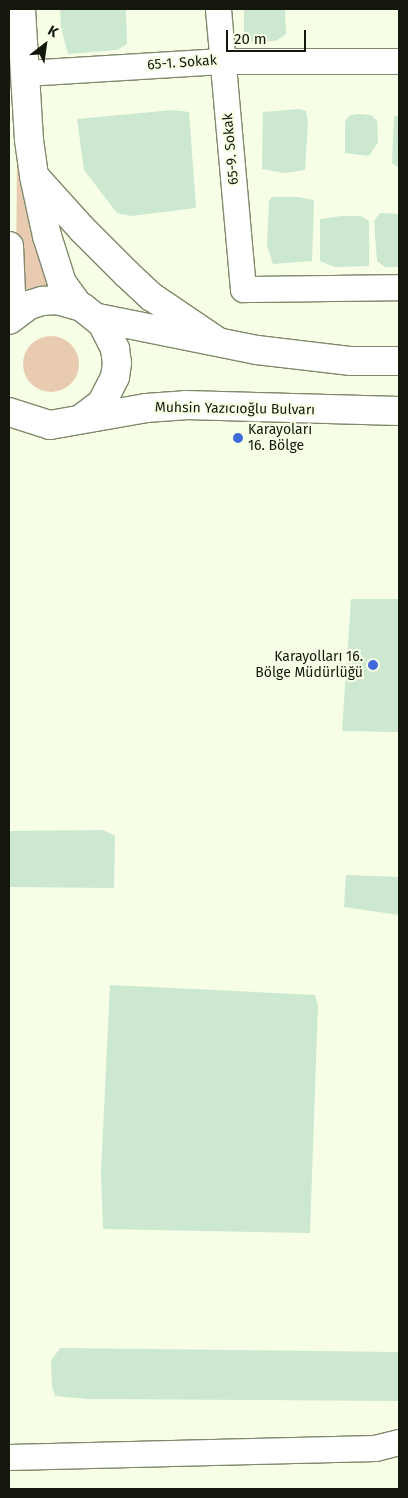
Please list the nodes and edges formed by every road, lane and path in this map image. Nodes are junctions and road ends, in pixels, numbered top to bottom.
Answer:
1 (21, 9) edge
2 (218, 9) edge
3 (222, 61) junction
4 (399, 61) edge
5 (25, 73) junction
6 (34, 176) junction
7 (9, 246) edge
8 (399, 288) edge
9 (87, 311) junction
10 (10, 318) edge
11 (221, 344) junction
12 (399, 361) edge
13 (399, 411) edge
14 (15, 412) edge
15 (72, 422) junction
16 (399, 1442) edge
17 (9, 1457) edge

1 - 5 main road, Muhsin Yazıcıoğlu Bulvarı
2 - 3 street, 65-9. Sokak
3 - 4 street, 65-1. Sokak
3 - 5 street, 65-1. Sokak
3 - 8 street, 65-9. Sokak
5 - 6 main road, Muhsin Yazıcıoğlu Bulvarı
6 - 9 main road, Muhsin Yazıcıoğlu Bulvarı
6 - 11 main road
7 - 10 main road
9 - 10 main road
9 - 11 main road
9 - 15 main road, Muhsin Yazıcıoğlu Bulvarı
11 - 12 main road
13 - 15 main road, Muhsin Yazıcıoğlu Bulvarı
14 - 15 main road, Muhsin Yazıcıoğlu Bulvarı
16 - 17 street

